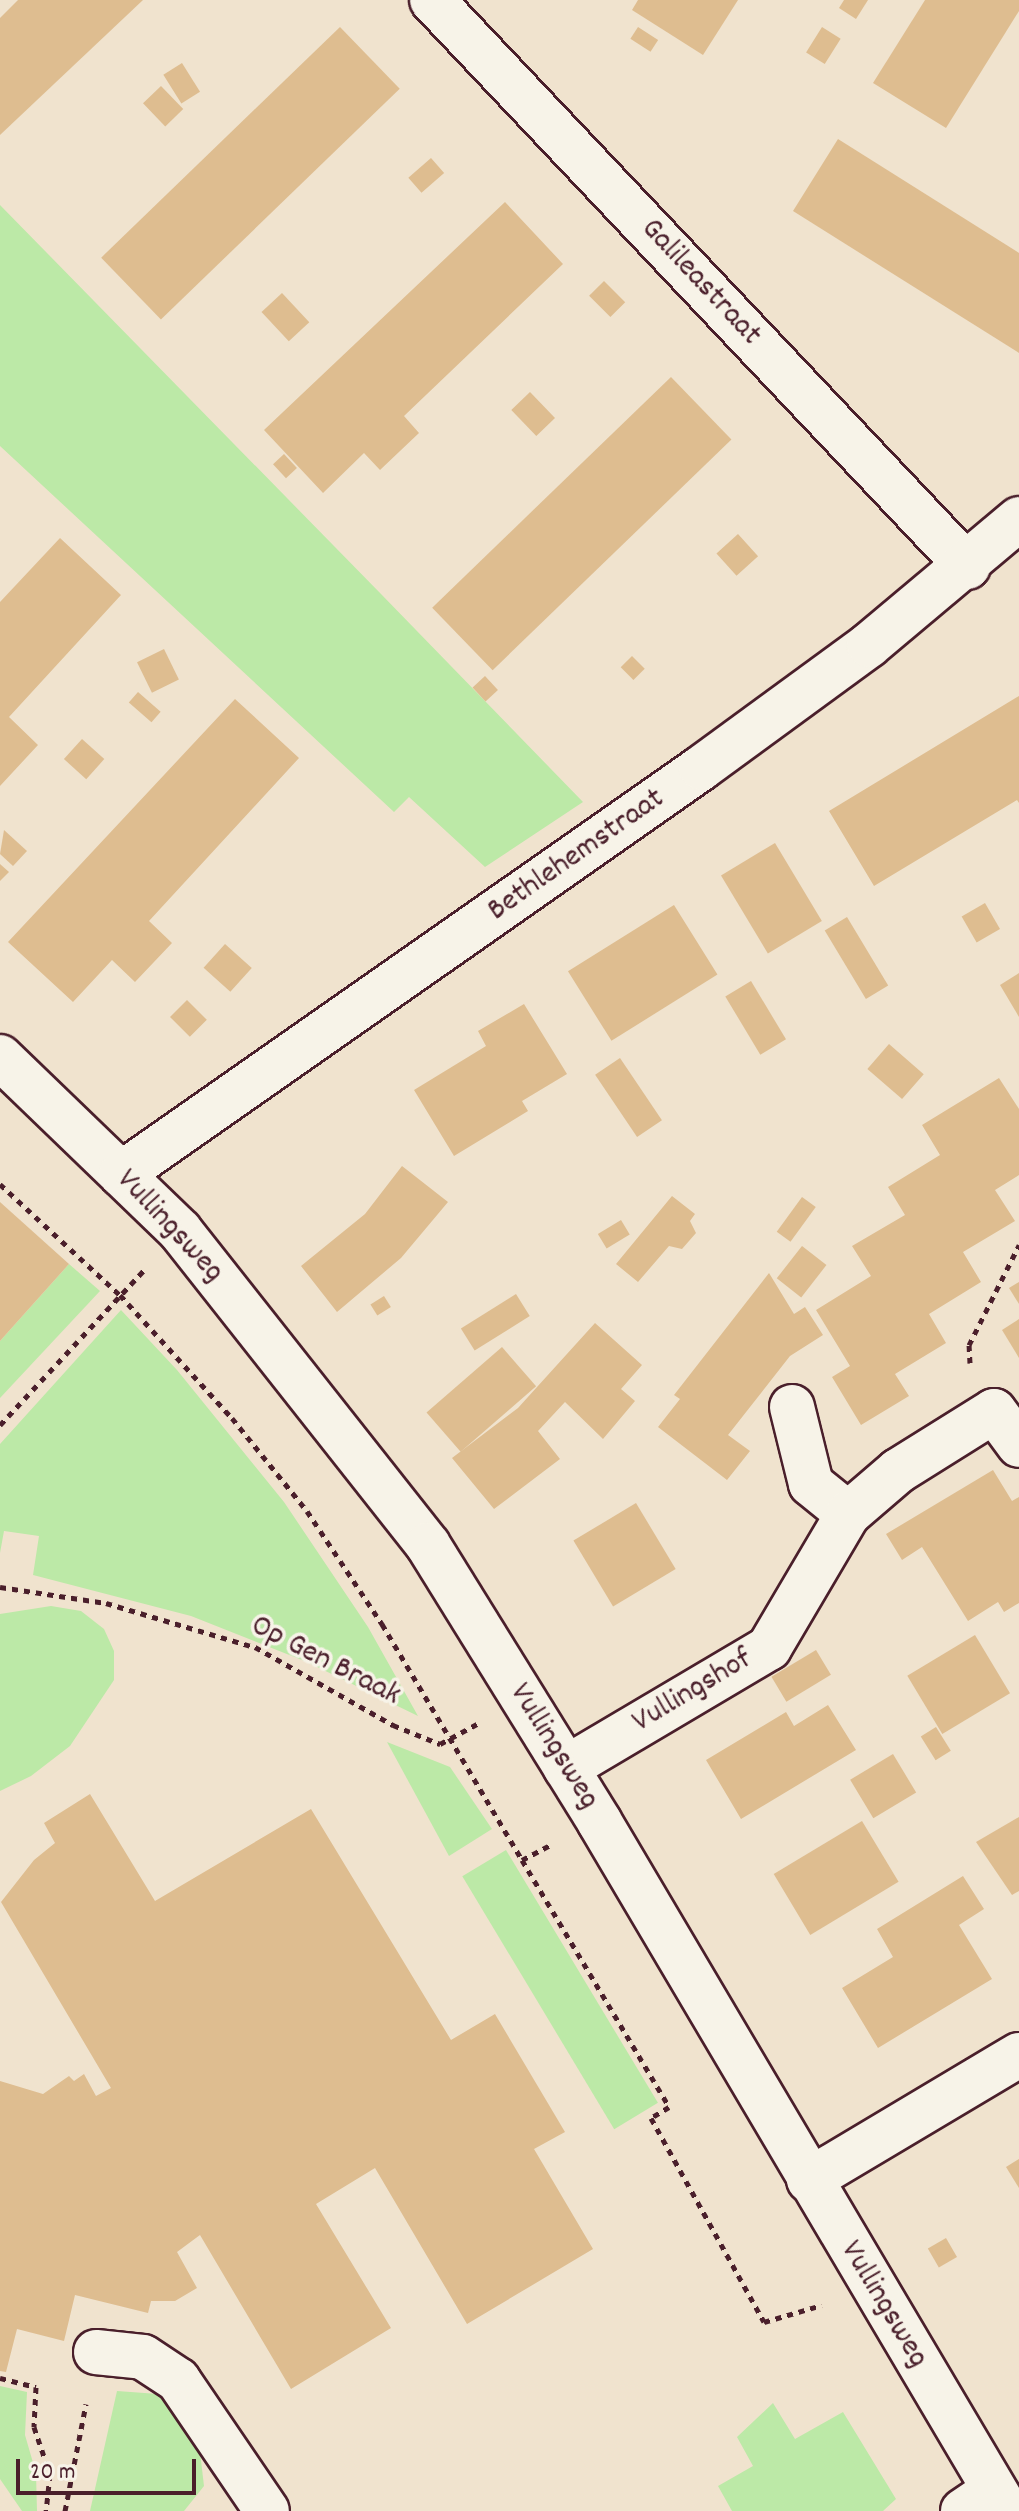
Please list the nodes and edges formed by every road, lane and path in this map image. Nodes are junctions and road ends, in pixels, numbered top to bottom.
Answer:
1 (432, 0) edge
2 (1019, 519) edge
3 (968, 567) junction
4 (0, 1057) edge
5 (121, 1174) junction
6 (0, 1184) edge
7 (180, 1231) junction
8 (1019, 1245) edge
9 (120, 1295) junction
10 (792, 1407) dead end
11 (0, 1425) edge
12 (1007, 1428) edge
13 (848, 1514) junction
14 (0, 1587) edge
15 (524, 1699) junction
16 (449, 1739) junction
17 (566, 1768) junction
18 (599, 1821) junction
19 (522, 1860) junction
20 (1019, 2055) edge
21 (809, 2180) junction
22 (875, 2289) junction
23 (96, 2352) dead end
24 (0, 2378) edge
25 (988, 2504) edge
26 (254, 2507) edge
27 (46, 2511) edge

1 - 3 street, Galileastraat
2 - 3 street, Bethlehemstraat
3 - 5 street, Bethlehemstraat
4 - 5 street, Vullingsweg
5 - 7 street, Vullingsweg
6 - 9 path
7 - 9 path
7 - 15 street, Vullingsweg
8 - 12 path
9 - 11 path
9 - 16 path
10 - 13 street
12 - 13 street, Vullingshof
13 - 17 street, Vullingshof
14 - 16 path, Op Gen Braak
15 - 16 path
15 - 17 street, Vullingsweg
16 - 19 path
17 - 18 street, Vullingsweg
18 - 19 path
18 - 21 street, Vullingsweg
19 - 22 path
20 - 21 street
21 - 22 street, Vullingsweg
22 - 25 street, Vullingsweg
23 - 26 street
24 - 27 path

